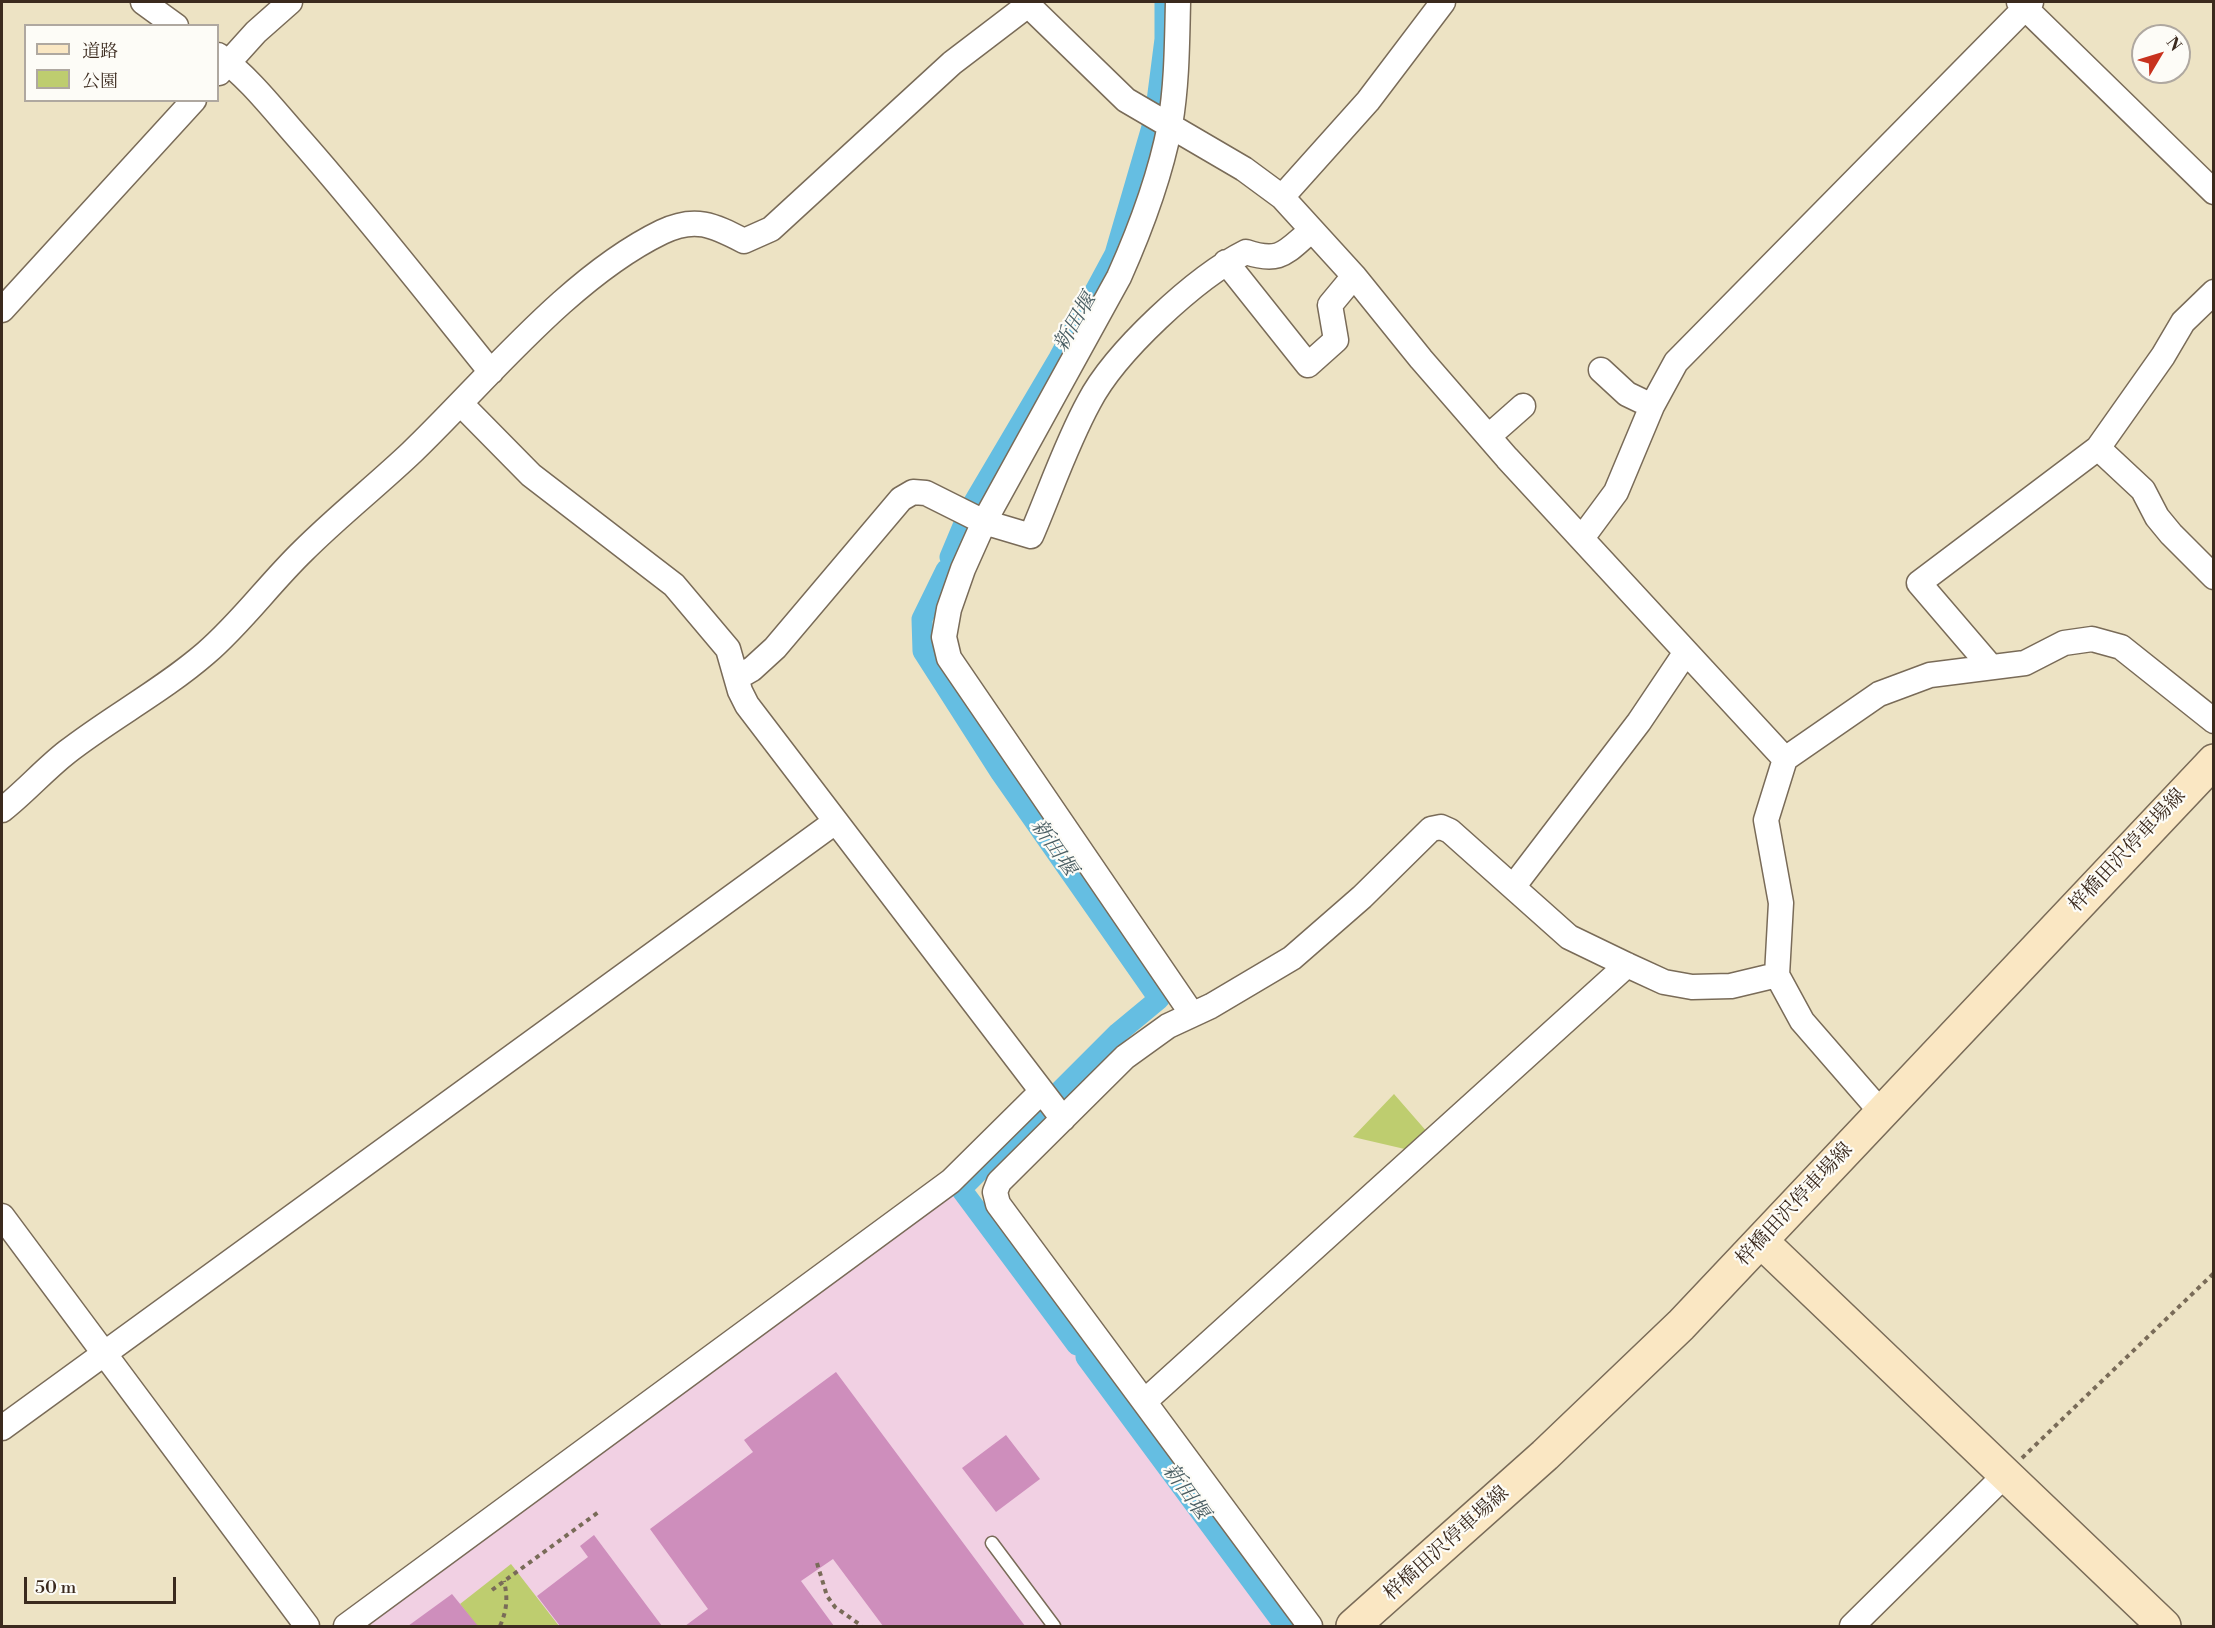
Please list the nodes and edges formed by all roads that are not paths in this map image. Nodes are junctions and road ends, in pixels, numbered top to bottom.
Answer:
1 (143, 2) edge
2 (290, 2) edge
3 (1178, 2) edge
4 (1443, 2) edge
5 (1026, 3) edge
6 (2025, 3) edge
7 (173, 24) edge
8 (221, 64) edge
9 (192, 102) edge
10 (1169, 126) junction
11 (2214, 192) edge
12 (1282, 197) junction
13 (1312, 230) junction
14 (1226, 262) junction
15 (1354, 276) junction
16 (2214, 292) edge
17 (2, 310) edge
18 (1601, 370) dead end
19 (491, 372) junction
20 (461, 404) junction
21 (1524, 406) dead end
22 (1652, 406) junction
23 (1489, 436) junction
24 (2098, 448) junction
25 (984, 522) junction
26 (1582, 538) junction
27 (2214, 577) edge
28 (1686, 652) junction
29 (1991, 667) junction
30 (738, 677) junction
31 (2214, 721) edge
32 (1785, 759) junction
33 (2214, 761) edge
34 (2, 810) edge
35 (835, 822) junction
36 (1513, 887) junction
37 (1627, 965) junction
38 (1777, 975) junction
39 (1192, 1014) junction
40 (1041, 1092) junction
41 (1882, 1113) junction
42 (1063, 1119) junction
43 (2, 1216) edge
44 (1761, 1241) junction
45 (103, 1353) junction
46 (1145, 1401) junction
47 (2, 1428) edge
48 (2005, 1475) junction
49 (992, 1543) dead end
50 (307, 1626) edge
51 (346, 1626) edge
52 (1054, 1626) edge
53 (1310, 1626) edge
54 (1353, 1626) edge
55 (1852, 1626) edge
56 (2164, 1626) edge

1 - 7 street
2 - 8 street
3 - 10 street
4 - 12 street
5 - 10 street
5 - 19 street
6 - 11 street
6 - 22 street
8 - 19 street
9 - 17 street
10 - 12 street
10 - 25 street
12 - 13 street
13 - 14 street
13 - 15 street
14 - 15 street
14 - 25 street
15 - 23 street
16 - 24 street
18 - 22 street
19 - 20 street
20 - 30 street
20 - 34 street
21 - 23 street
22 - 26 street
23 - 26 street
24 - 27 street
24 - 29 street
25 - 30 street
25 - 39 street
26 - 28 street
28 - 32 street
28 - 36 street
29 - 31 street
29 - 32 street
30 - 35 street
32 - 38 street
33 - 41 main road, 梓橋田沢停車場線
35 - 40 street
35 - 45 street
36 - 37 street
36 - 39 street
37 - 38 street
37 - 46 street
38 - 41 street
39 - 42 street
40 - 42 street
40 - 51 street
41 - 44 main road, 梓橋田沢停車場線
42 - 46 street
43 - 45 street
44 - 48 main road
44 - 54 main road, 梓橋田沢停車場線
45 - 47 street
45 - 50 street
46 - 53 street
48 - 55 street
48 - 56 main road
49 - 52 lane

